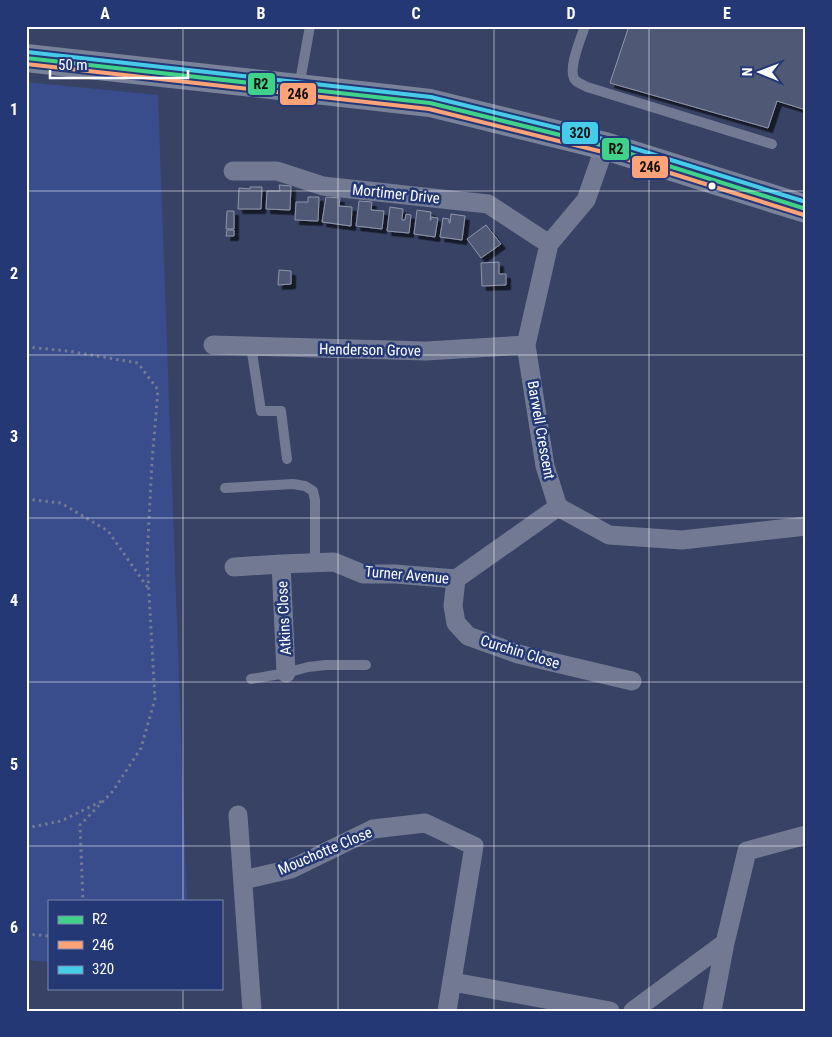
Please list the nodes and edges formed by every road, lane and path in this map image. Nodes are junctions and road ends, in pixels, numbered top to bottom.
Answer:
1 (310, 26) edge
2 (585, 26) edge
3 (26, 58) edge
4 (298, 88) junction
5 (772, 144) dead end
6 (605, 146) junction
7 (233, 171) dead end
8 (806, 209) edge
9 (549, 244) junction
10 (213, 345) dead end
11 (526, 345) junction
12 (251, 346) junction
13 (26, 347) edge
14 (287, 459) dead end
15 (225, 488) dead end
16 (26, 499) edge
17 (558, 507) junction
18 (806, 526) edge
19 (315, 563) junction
20 (281, 564) junction
21 (234, 567) dead end
22 (456, 579) junction
23 (149, 589) junction
24 (366, 665) dead end
25 (286, 673) junction
26 (251, 679) dead end
27 (632, 681) dead end
28 (105, 800) junction
29 (238, 815) dead end
30 (26, 828) edge
31 (806, 835) edge
32 (243, 880) junction
33 (83, 900) edge
34 (26, 934) edge
35 (48, 936) edge
36 (726, 944) junction
37 (453, 982) junction
38 (252, 1011) edge
39 (448, 1011) edge
40 (610, 1011) edge
41 (633, 1011) edge
42 (712, 1011) edge

1 - 4 lane
2 - 5 lane
3 - 4 main road
4 - 6 main road
6 - 8 main road
6 - 9 street, Barwell Crescent
7 - 9 street, Mortimer Drive
9 - 11 street, Barwell Crescent
10 - 12 street, Henderson Grove
11 - 12 street, Henderson Grove
11 - 17 street, Barwell Crescent
12 - 14 lane
13 - 23 path
15 - 19 lane
16 - 23 path
17 - 18 street
17 - 22 street, Turner Avenue
19 - 20 street, Turner Avenue
19 - 22 street, Turner Avenue
20 - 21 street, Turner Avenue
20 - 25 street, Atkins Close
22 - 27 street, Curchin Close
23 - 28 path
24 - 25 lane
25 - 26 lane
28 - 30 path
28 - 33 path
29 - 32 street
31 - 36 street
32 - 37 street, Mouchotte Close
32 - 38 street
34 - 35 path
36 - 41 street
36 - 42 street
37 - 39 street, Mouchotte Close
37 - 40 street

